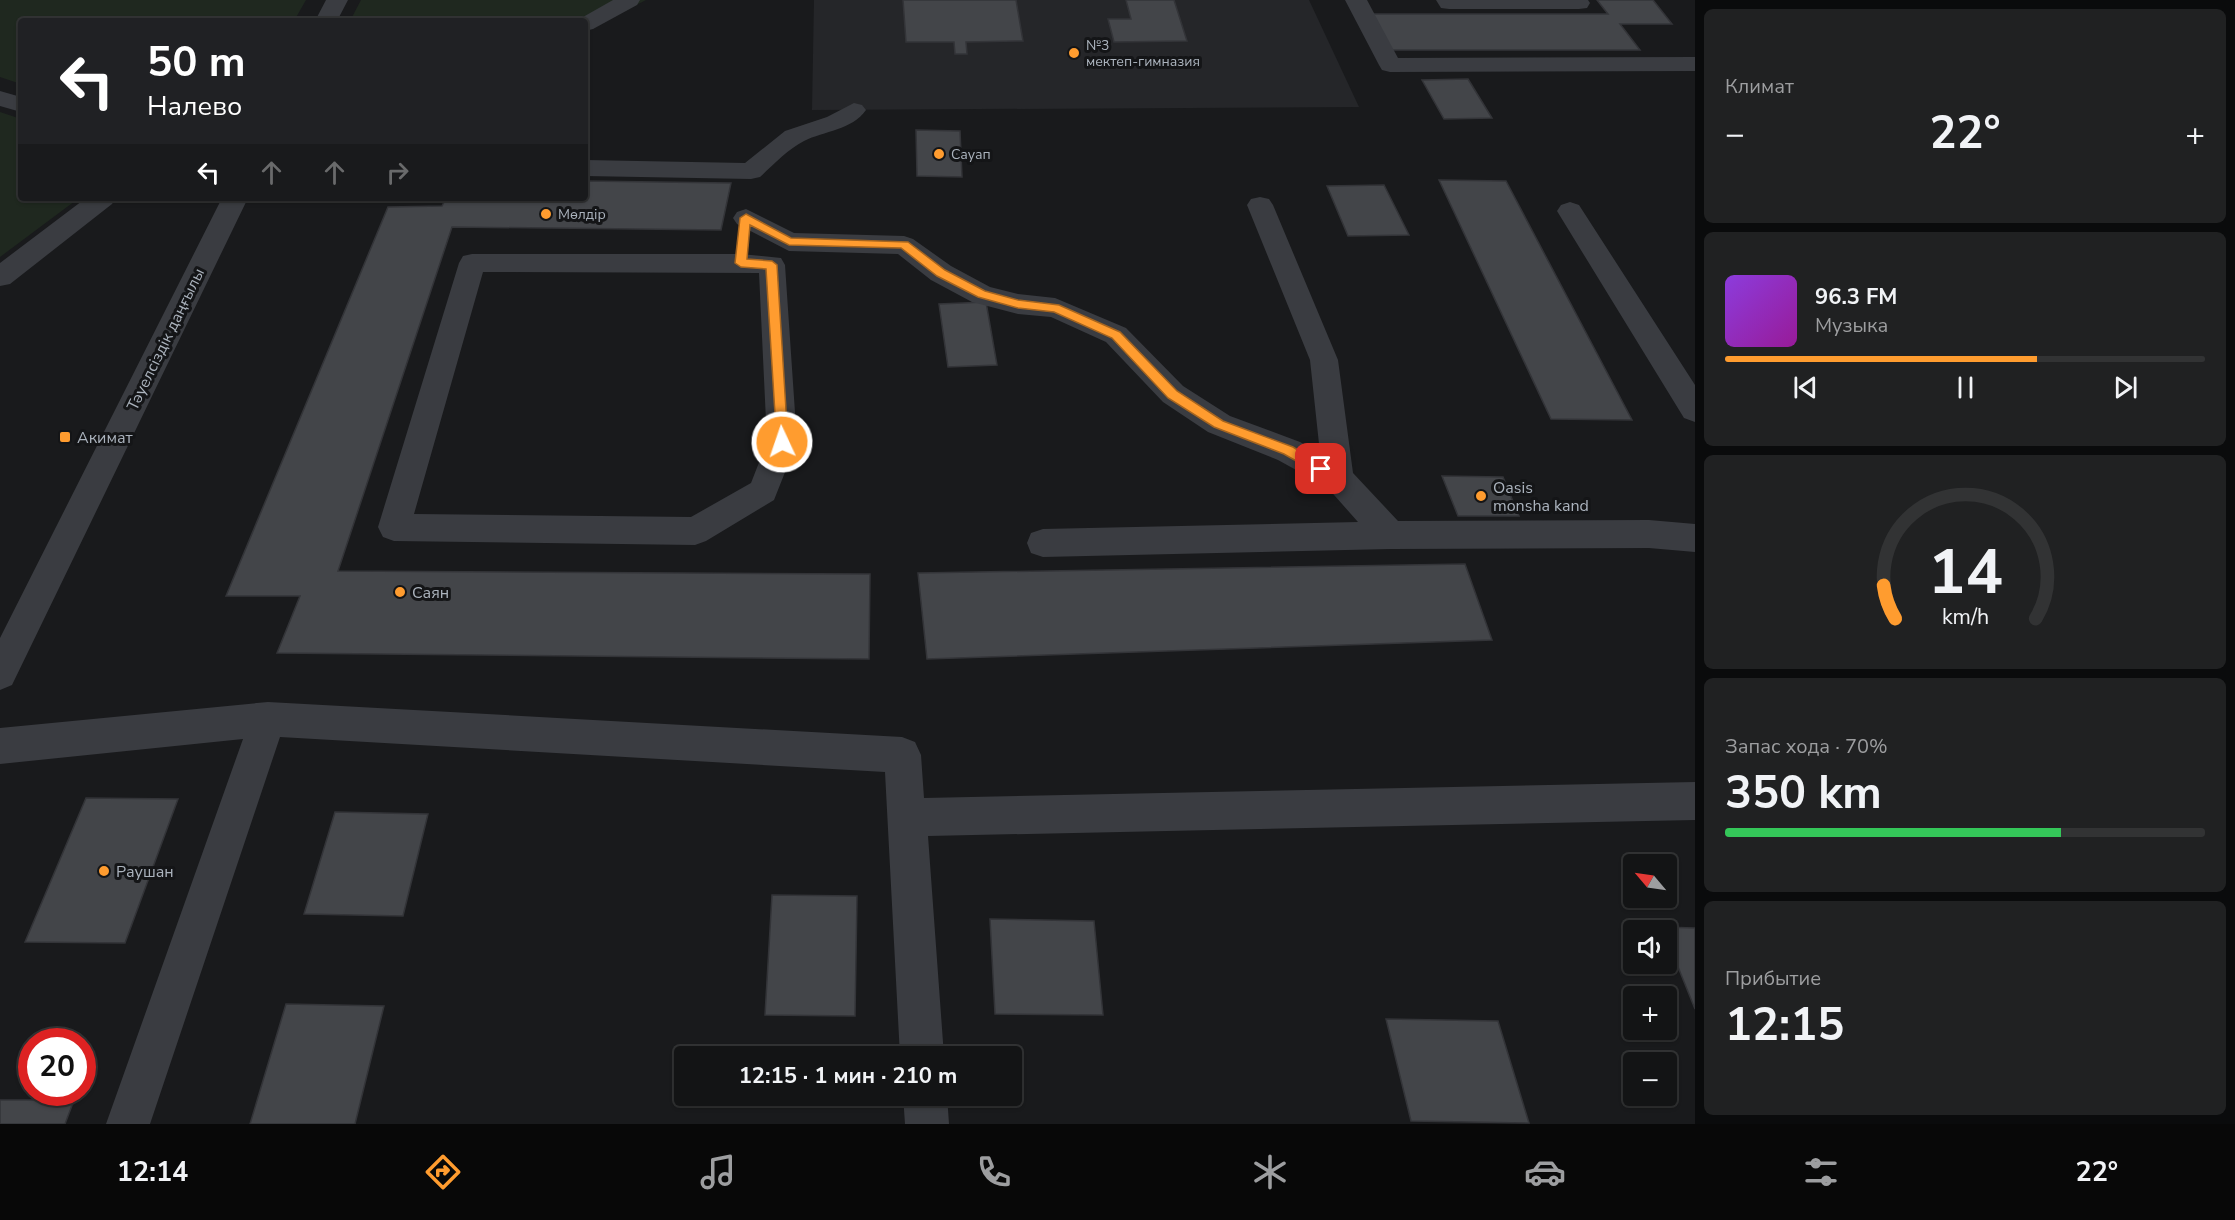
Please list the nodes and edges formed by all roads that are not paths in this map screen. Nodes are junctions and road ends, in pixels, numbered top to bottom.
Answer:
1 (338, 0) edge
2 (629, 0) edge
3 (1356, 0) edge
4 (1448, 0) edge
5 (1577, 0) edge
6 (329, 18) edge
7 (588, 22) edge
8 (1695, 64) edge
9 (0, 98) edge
10 (18, 104) edge
11 (854, 110) dead end
12 (588, 168) edge
13 (751, 171) junction
14 (99, 201) edge
15 (234, 201) edge
16 (1260, 205) dead end
17 (1570, 211) dead end
18 (746, 218) junction
19 (741, 263) junction
20 (0, 277) edge
21 (1695, 410) edge
22 (1338, 478) junction
23 (1390, 535) junction
24 (1695, 538) edge
25 (1043, 543) dead end
26 (0, 674) edge
27 (268, 718) junction
28 (0, 746) edge
29 (1695, 801) edge
30 (907, 817) junction
31 (921, 1046) edge
32 (926, 1106) edge
33 (128, 1124) edge
34 (927, 1124) edge

1 - 6 street
2 - 7 street
3 - 8 street
4 - 5 street
9 - 10 street
11 - 13 street
12 - 13 street
13 - 18 street
14 - 20 street
15 - 26 street, Тәуелсіздік даңғылы
16 - 22 street
17 - 21 street
18 - 19 street
18 - 22 street
19 - 19 street
22 - 23 street
23 - 24 street
23 - 25 street
27 - 28 street
27 - 30 street
27 - 33 street
29 - 30 street
30 - 31 street
32 - 34 street

